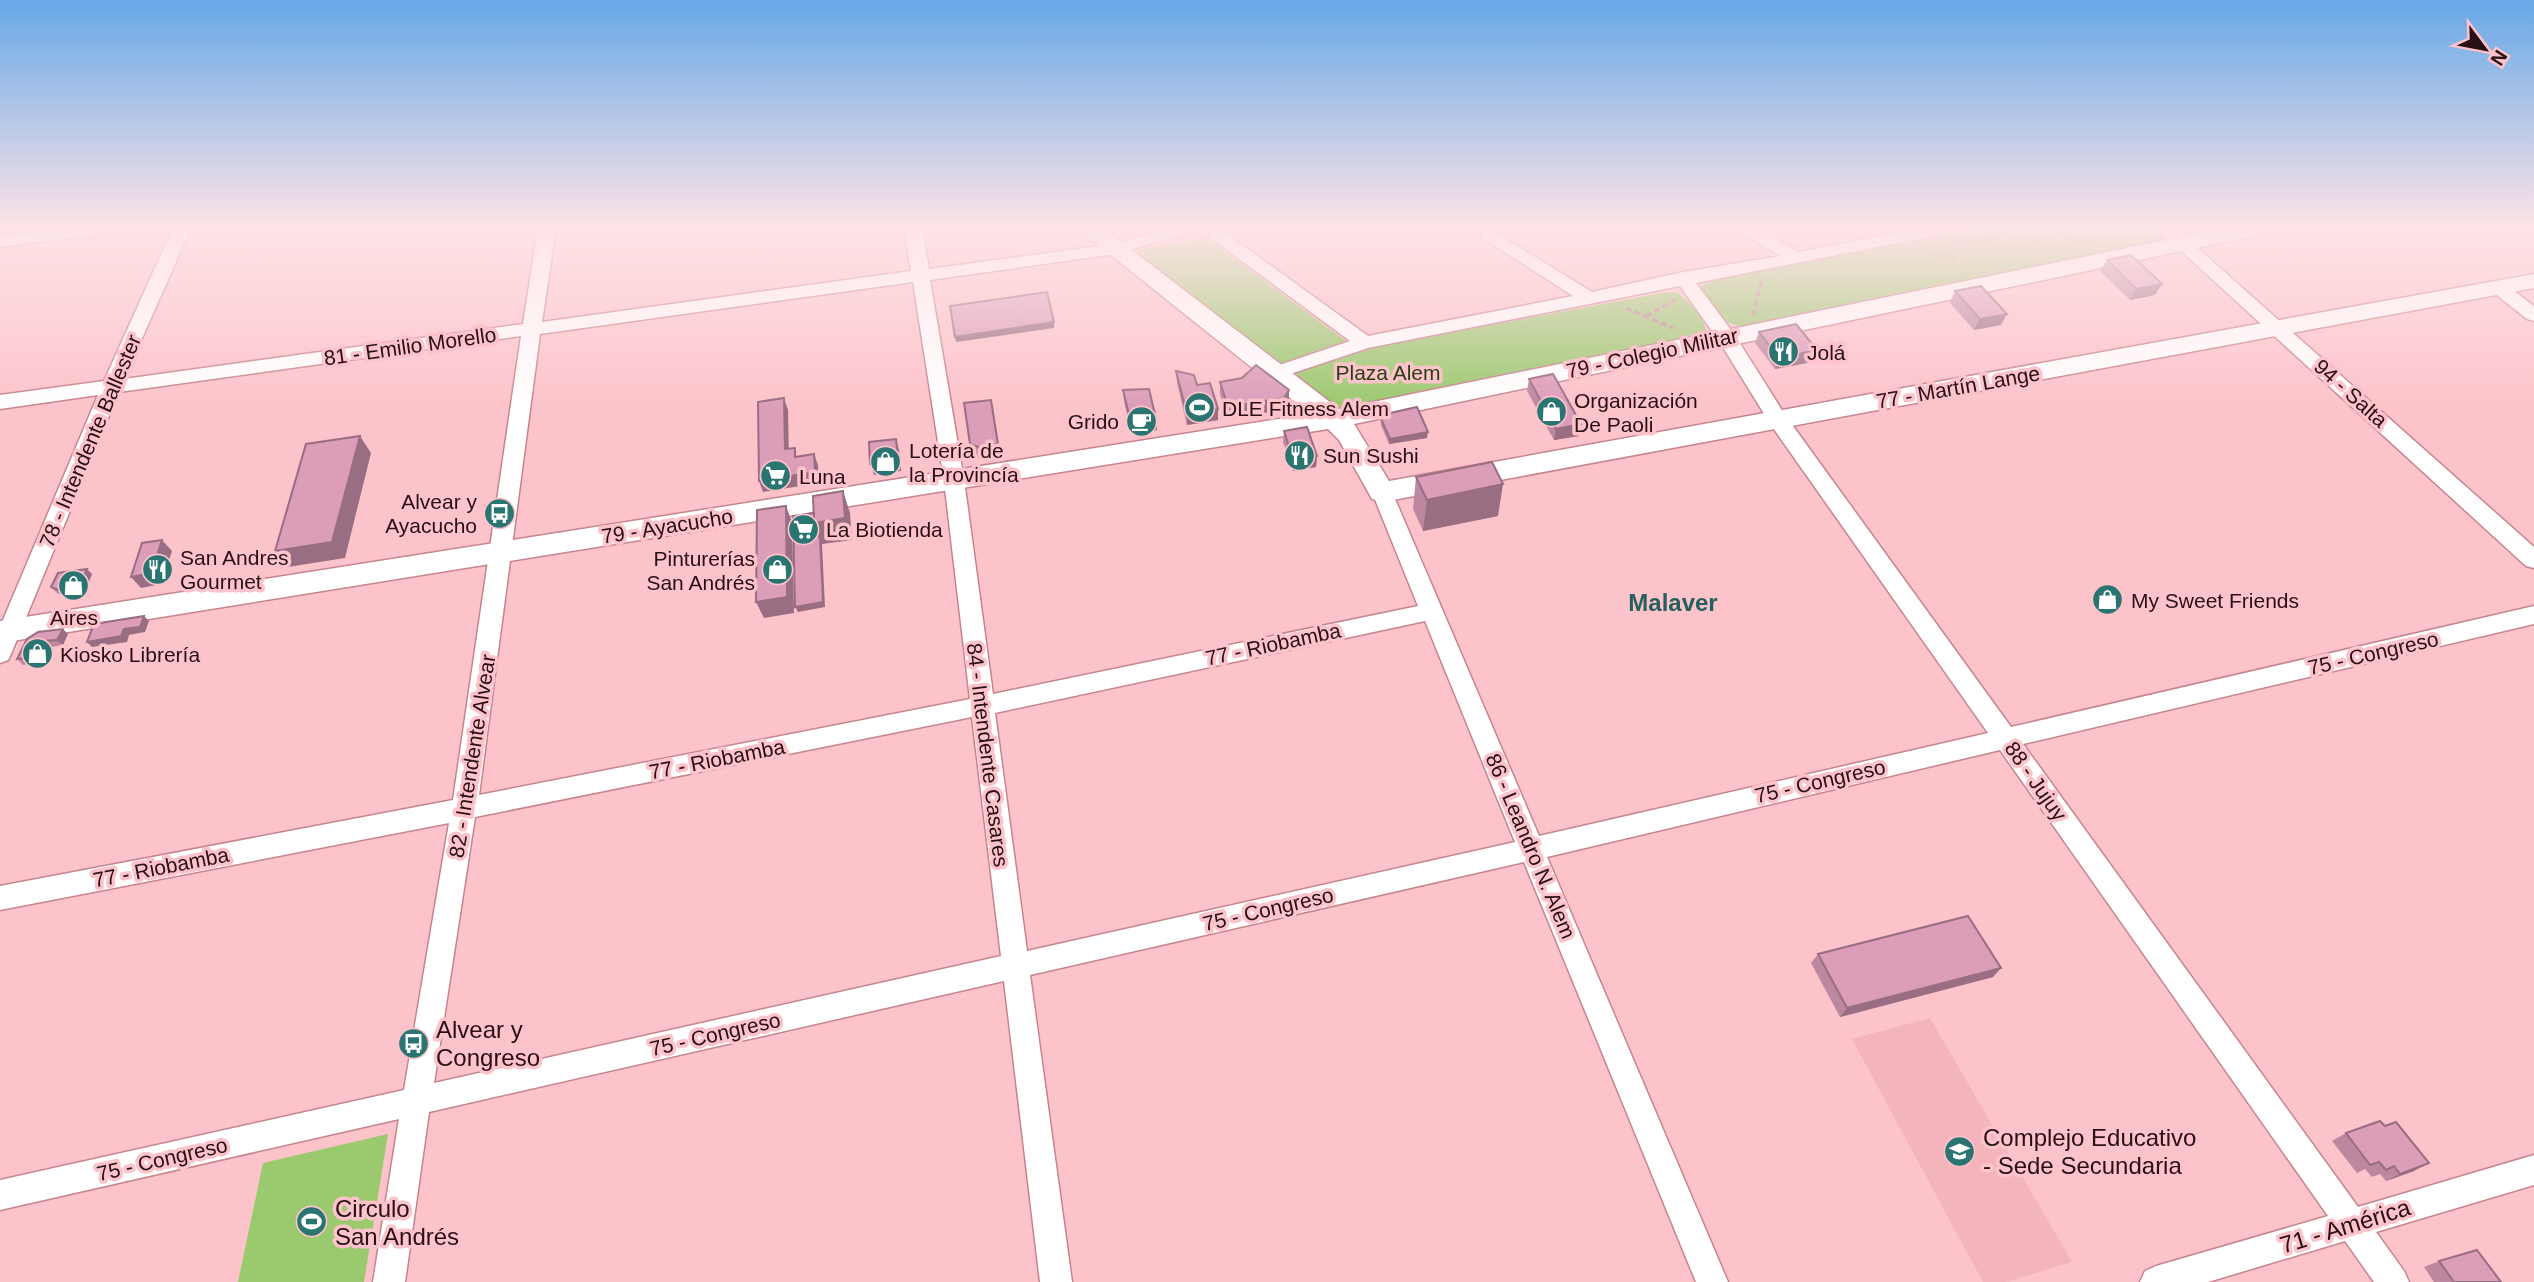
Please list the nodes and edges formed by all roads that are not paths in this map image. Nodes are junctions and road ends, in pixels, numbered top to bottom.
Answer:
1 (155, 288) edge
2 (538, 288) edge
3 (835, 288) edge
4 (922, 288) edge
5 (1165, 288) edge
6 (1290, 288) edge
7 (1582, 288) edge
8 (1664, 288) edge
9 (1690, 288) edge
10 (1966, 288) edge
11 (2233, 288) edge
12 (2499, 288) joint
13 (1596, 296) junction
14 (2534, 315) edge
15 (2280, 329) junction
16 (531, 330) junction
17 (1727, 338) junction
18 (1365, 342) junction
19 (1275, 373) junction
20 (111, 387) junction
21 (0, 402) edge
22 (1334, 419) junction
23 (1778, 420) junction
24 (954, 480) junction
25 (1382, 492) junction
26 (502, 552) junction
27 (2534, 560) edge
28 (1433, 611) junction
29 (2534, 615) edge
30 (3, 639) edge
31 (982, 706) junction
32 (2006, 738) junction
33 (464, 810) junction
34 (1532, 849) junction
35 (0, 898) edge
36 (1015, 966) junction
37 (415, 1103) junction
38 (2534, 1170) edge
39 (0, 1195) edge
40 (2352, 1224) junction
41 (389, 1282) edge
42 (1056, 1282) edge
43 (1712, 1282) edge
44 (2156, 1282) edge
45 (2393, 1282) edge

1 - 20 street, 78 - Intendente Ballester
2 - 16 street, 82 - Intendente Alvear
3 - 16 street, 81 - Emilio Morello
4 - 24 street, 84 - Intendente Casares
5 - 19 street, 86 - Leandro N. Alem
6 - 18 street
7 - 13 street
8 - 13 street
9 - 17 street, 88 - Jujuy
10 - 17 street, 79 - Colegio Militar
11 - 15 street, 94 - Salta
12 - 14 street
12 - 15 street, 77 - Martín Lange
13 - 18 street
15 - 23 street, 77 - Martín Lange
15 - 27 street, 94 - Salta
16 - 20 street, 81 - Emilio Morello
16 - 26 street, 82 - Intendente Alvear
17 - 22 street, 79 - Colegio Militar
17 - 23 street, 88 - Jujuy
18 - 19 street
19 - 22 street, 86 - Leandro N. Alem
20 - 21 street, 81 - Emilio Morello
20 - 30 street, 78 - Intendente Ballester
22 - 24 street, 79 - Ayacucho
22 - 25 street, 86 - Leandro N. Alem
23 - 25 street, 77 - Martín Lange
23 - 32 street, 88 - Jujuy
24 - 26 street, 79 - Ayacucho
24 - 31 street, 84 - Intendente Casares
25 - 28 street, 86 - Leandro N. Alem
26 - 30 street, 79 - Ayacucho
26 - 33 street, 82 - Intendente Alvear
28 - 31 street, 77 - Riobamba
28 - 34 street, 86 - Leandro N. Alem
29 - 32 street, 75 - Congreso
31 - 33 street, 77 - Riobamba
31 - 36 street, 84 - Intendente Casares
32 - 34 street, 75 - Congreso
32 - 40 street, 88 - Jujuy
33 - 35 street, 77 - Riobamba
33 - 37 street, 82 - Intendente Alvear
34 - 36 street, 75 - Congreso
34 - 43 street, 86 - Leandro N. Alem
36 - 37 street, 75 - Congreso
36 - 42 street, 84 - Intendente Casares
37 - 39 street, 75 - Congreso
37 - 41 street, 82 - Intendente Alvear
38 - 40 street, 71 - América
40 - 44 street, 71 - América
40 - 45 street, 88 - Jujuy

